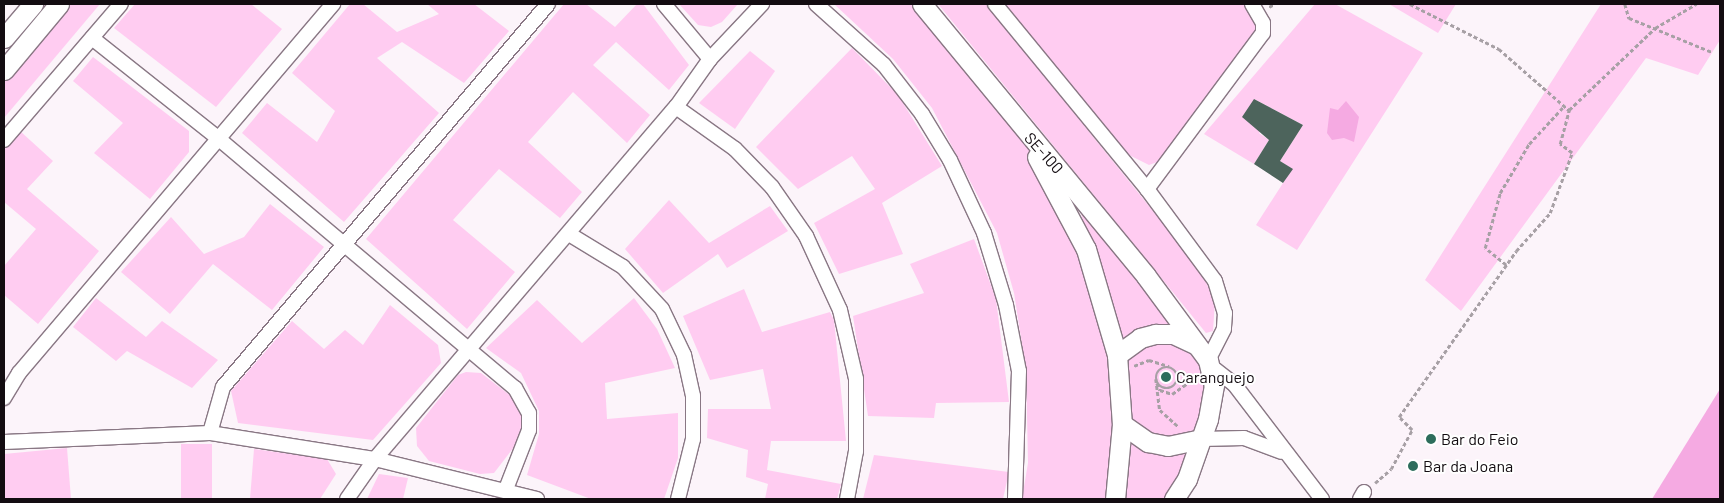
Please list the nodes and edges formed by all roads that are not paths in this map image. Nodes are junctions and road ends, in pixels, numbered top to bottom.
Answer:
1 (33, 4) edge
2 (59, 4) edge
3 (121, 4) edge
4 (333, 4) edge
5 (548, 4) edge
6 (664, 4) edge
7 (762, 4) edge
8 (816, 4) edge
9 (922, 4) edge
10 (995, 4) edge
11 (1252, 4) edge
12 (4, 38) edge
13 (92, 38) junction
14 (710, 59) junction
15 (4, 70) edge
16 (676, 107) junction
17 (1016, 122) junction
18 (219, 139) junction
19 (4, 140) edge
20 (1147, 189) junction
21 (569, 234) junction
22 (343, 245) junction
23 (467, 350) junction
24 (1117, 355) junction
25 (1206, 358) junction
26 (4, 398) edge
27 (1122, 424) junction
28 (210, 433) junction
29 (1202, 436) junction
30 (4, 442) edge
31 (1283, 452) junction
32 (375, 459) junction
33 (506, 488) junction
34 (347, 499) edge
35 (536, 499) edge
36 (678, 499) edge
37 (847, 499) edge
38 (1015, 499) edge
39 (1115, 499) edge
40 (1174, 499) edge
41 (1321, 499) edge

1 - 12 main road
2 - 15 main road
3 - 13 street
4 - 18 street
5 - 22 street
6 - 14 street
7 - 14 street
8 - 38 street
9 - 17 main road
10 - 20 street
11 - 20 street
13 - 18 street
13 - 19 street
14 - 16 street
16 - 21 street
16 - 37 street
17 - 24 main road, SE-100 / SE-100
17 - 25 main road, SE-100 / SE-100
18 - 22 street
18 - 26 street
20 - 25 street
21 - 23 street
21 - 36 street
22 - 23 street
22 - 28 street
23 - 32 street
23 - 33 street
24 - 25 main road
24 - 27 main road, SE-100 / SE-100
25 - 29 main road
25 - 31 street
27 - 29 main road
27 - 39 main road, SE-100 / SE-100
28 - 30 street
28 - 32 street
29 - 31 street
29 - 40 main road
31 - 41 street
32 - 33 street
32 - 34 street
33 - 35 street

